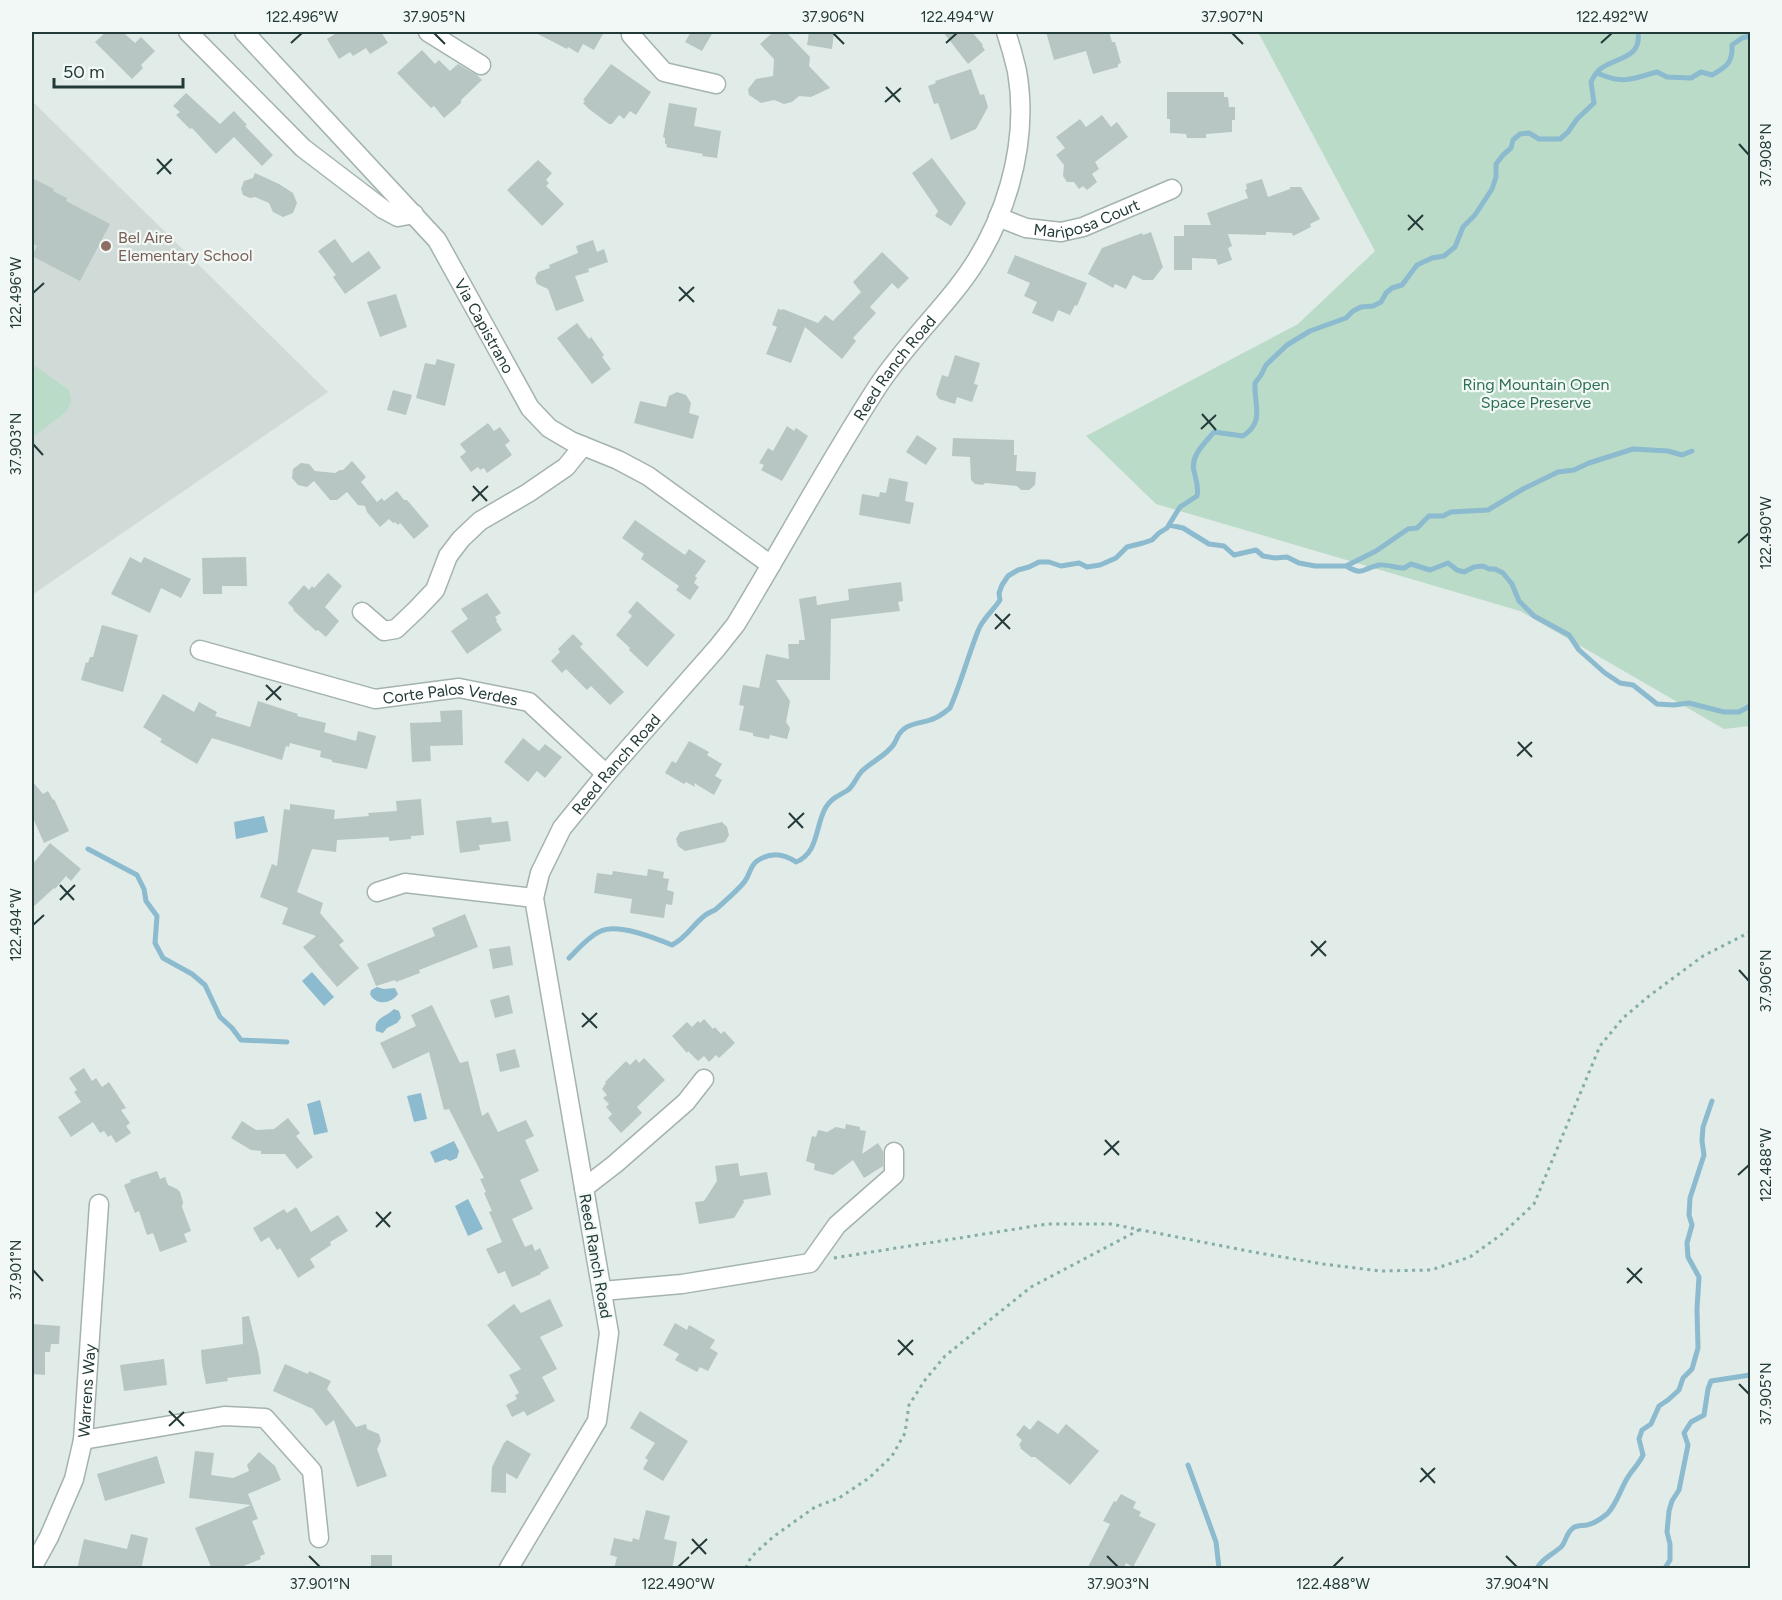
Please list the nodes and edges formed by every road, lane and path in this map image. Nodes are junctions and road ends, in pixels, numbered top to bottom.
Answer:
1 (188, 32) edge
2 (244, 32) edge
3 (428, 32) edge
4 (631, 32) edge
5 (1006, 32) edge
6 (481, 65) dead end
7 (716, 84) dead end
8 (1172, 189) dead end
9 (414, 214) junction
10 (998, 217) junction
11 (583, 446) junction
12 (771, 565) junction
13 (362, 612) dead end
14 (200, 650) dead end
15 (606, 774) junction
16 (377, 892) dead end
17 (534, 898) junction
18 (1750, 932) edge
19 (704, 1079) dead end
20 (894, 1152) dead end
21 (584, 1188) junction
22 (99, 1204) dead end
23 (1140, 1229) junction
24 (810, 1263) junction
25 (602, 1291) junction
26 (83, 1440) junction
27 (319, 1538) dead end
28 (32, 1569) edge
29 (509, 1569) edge
30 (746, 1569) edge

1 - 9 street
2 - 9 street, Via Capistrano
3 - 6 street
4 - 7 street
5 - 10 street, Reed Ranch Road
8 - 10 street, Mariposa Court
9 - 11 street, Via Capistrano
10 - 12 street, Reed Ranch Road
11 - 12 street, Via Capistrano
11 - 13 street
12 - 15 street, Reed Ranch Road
14 - 15 street, Corte Palos Verdes
15 - 17 street, Reed Ranch Road
16 - 17 street
17 - 21 street, Reed Ranch Road
18 - 23 path
19 - 21 street
20 - 24 street
21 - 25 street, Reed Ranch Road
22 - 26 street, Warrens Way
23 - 24 path
23 - 30 path
24 - 25 street
25 - 29 street, Reed Ranch Road
26 - 27 street
26 - 28 street, Warrens Way

